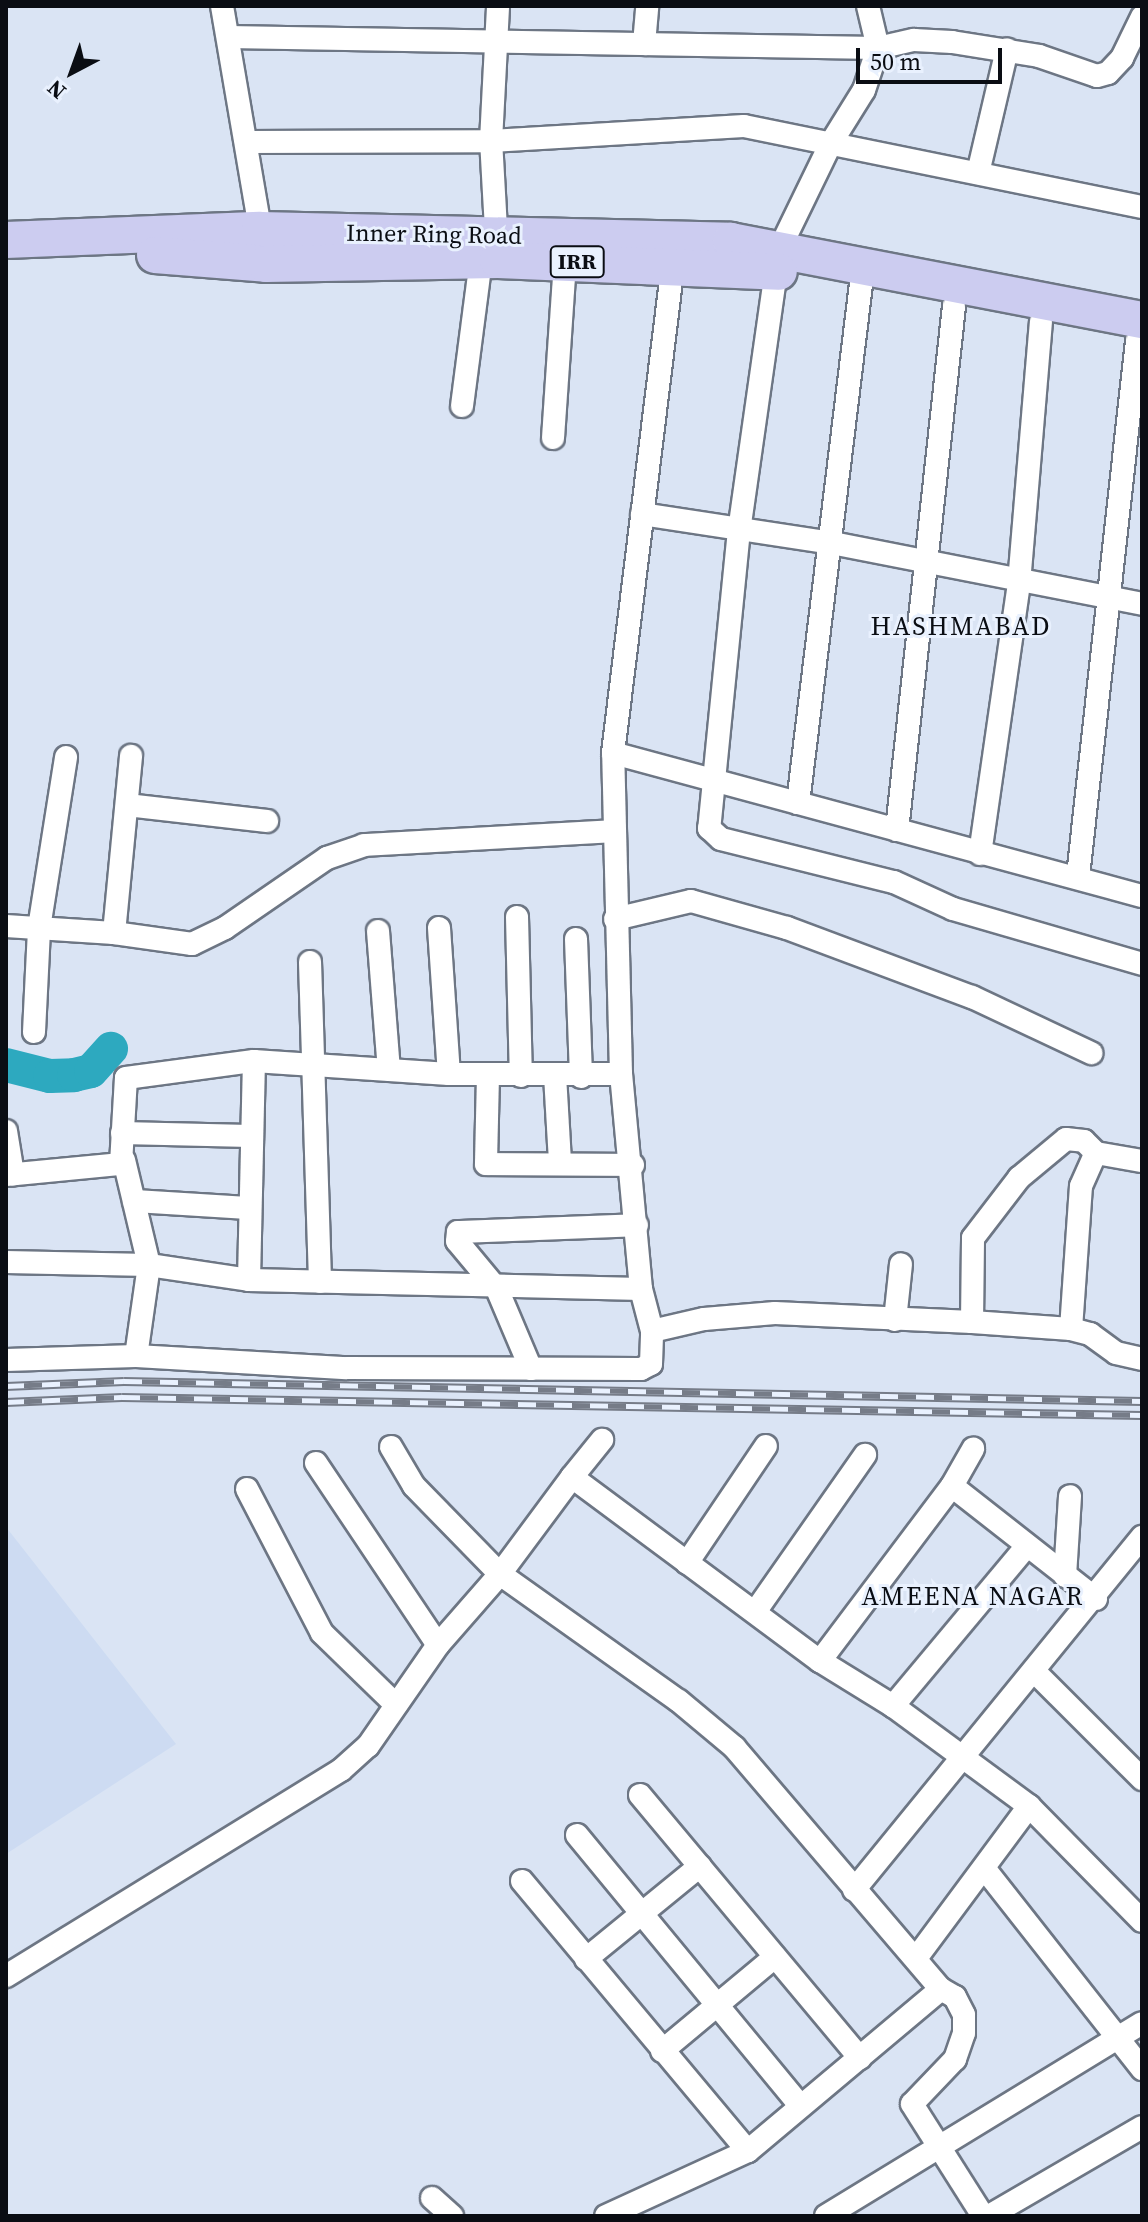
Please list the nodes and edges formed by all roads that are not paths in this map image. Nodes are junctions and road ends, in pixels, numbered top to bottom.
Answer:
1 (222, 6) edge
2 (498, 6) edge
3 (647, 6) edge
4 (868, 6) edge
5 (1142, 17) edge
6 (228, 37) junction
7 (498, 40) junction
8 (644, 44) junction
9 (878, 48) junction
10 (1007, 49) junction
11 (491, 141) junction
12 (247, 142) junction
13 (831, 143) junction
14 (978, 173) junction
15 (1142, 207) edge
16 (6, 240) edge
17 (263, 247) junction
18 (491, 252) junction
19 (6, 258) edge
20 (778, 261) junction
21 (565, 262) junction
22 (673, 264) junction
23 (861, 284) junction
24 (954, 306) junction
25 (1041, 322) junction
26 (1140, 334) edge
27 (462, 406) dead end
28 (553, 438) dead end
29 (642, 514) junction
30 (739, 530) junction
31 (832, 543) junction
32 (927, 565) junction
33 (1019, 583) junction
34 (1109, 598) junction
35 (1142, 604) edge
36 (613, 753) junction
37 (131, 756) dead end
38 (66, 757) dead end
39 (713, 777) junction
40 (798, 803) junction
41 (127, 805) junction
42 (267, 821) dead end
43 (897, 830) junction
44 (614, 831) junction
45 (980, 854) junction
46 (1078, 876) junction
47 (1142, 896) edge
48 (517, 917) dead end
49 (615, 919) junction
50 (6, 926) edge
51 (39, 928) junction
52 (439, 928) dead end
53 (378, 931) dead end
54 (114, 933) junction
55 (576, 939) dead end
56 (310, 962) dead end
57 (1142, 964) edge
58 (34, 1032) dead end
59 (1091, 1053) dead end
60 (254, 1061) junction
61 (315, 1063) junction
62 (389, 1070) junction
63 (449, 1074) junction
64 (621, 1074) junction
65 (488, 1075) junction
66 (555, 1075) junction
67 (521, 1076) junction
68 (581, 1077) junction
69 (6, 1131) edge
70 (122, 1133) junction
71 (250, 1136) junction
72 (1096, 1153) junction
73 (124, 1160) junction
74 (560, 1161) junction
75 (1142, 1161) edge
76 (633, 1165) junction
77 (9, 1174) edge
78 (134, 1201) junction
79 (249, 1208) junction
80 (637, 1225) junction
81 (6, 1262) edge
82 (901, 1264) dead end
83 (149, 1265) junction
84 (249, 1280) junction
85 (320, 1282) junction
86 (497, 1289) junction
87 (641, 1289) junction
88 (895, 1320) junction
89 (972, 1322) junction
90 (1071, 1329) junction
91 (652, 1331) junction
92 (136, 1356) junction
93 (1142, 1359) edge
94 (6, 1360) edge
95 (531, 1369) junction
96 (602, 1440) dead end
97 (766, 1446) dead end
98 (391, 1447) dead end
99 (973, 1449) dead end
100 (865, 1455) dead end
101 (316, 1463) dead end
102 (572, 1477) junction
103 (952, 1486) junction
104 (247, 1489) dead end
105 (1070, 1496) dead end
106 (1142, 1537) edge
107 (1027, 1546) junction
108 (687, 1563) junction
109 (500, 1574) junction
110 (1065, 1576) junction
111 (1096, 1599) junction
112 (755, 1612) junction
113 (438, 1645) junction
114 (820, 1661) junction
115 (1036, 1673) junction
116 (396, 1705) junction
117 (893, 1706) junction
118 (962, 1756) junction
119 (1142, 1779) edge
120 (640, 1795) dead end
121 (1029, 1806) junction
122 (577, 1835) dead end
123 (700, 1866) junction
124 (984, 1868) junction
125 (522, 1881) dead end
126 (854, 1890) junction
127 (641, 1914) junction
128 (1142, 1921) edge
129 (775, 1957) junction
130 (917, 1957) junction
131 (586, 1959) junction
132 (6, 1976) edge
133 (941, 1989) junction
134 (715, 2005) junction
135 (1142, 2023) edge
136 (1121, 2035) junction
137 (662, 2051) junction
138 (860, 2058) junction
139 (1142, 2069) edge
140 (800, 2106) junction
141 (1142, 2127) edge
142 (941, 2145) junction
143 (748, 2151) junction
144 (432, 2198) dead end
145 (452, 2216) edge
146 (606, 2216) edge
147 (826, 2216) edge
148 (983, 2216) edge
149 (989, 2216) edge

1 - 6 street
2 - 7 street
3 - 8 street
4 - 9 street
5 - 10 street
6 - 7 street
6 - 12 street
7 - 8 street
7 - 11 street
8 - 9 street
9 - 10 street
9 - 13 street
10 - 14 street
11 - 12 street
11 - 13 street
11 - 18 street
12 - 17 street
13 - 14 street
13 - 20 street
14 - 15 street
16 - 17 highway, Inner Ring Road / IRR
17 - 18 highway, Inner Ring Road / IRR
17 - 19 highway, Inner Ring Road / IRR
18 - 20 highway, Inner Ring Road / IRR
18 - 21 highway, Inner Ring Road / IRR
18 - 27 street
20 - 22 highway, Inner Ring Road / IRR
20 - 23 highway, Inner Ring Road / IRR
20 - 26 highway, Inner Ring Road / IRR
20 - 30 street
21 - 22 highway, Inner Ring Road / IRR
21 - 28 street
22 - 29 street
23 - 24 highway, Inner Ring Road / IRR
23 - 31 street
24 - 25 highway, Inner Ring Road / IRR
24 - 32 street
25 - 26 highway, Inner Ring Road / IRR
25 - 33 street
26 - 34 street
29 - 30 street
29 - 36 street
30 - 31 street
30 - 39 street
31 - 32 street
31 - 40 street
32 - 33 street
32 - 43 street
33 - 34 street
33 - 45 street
34 - 35 street
34 - 46 street
36 - 39 street
36 - 44 street
37 - 41 street
38 - 51 street
39 - 40 street
39 - 57 street
40 - 43 street
41 - 42 street
41 - 54 street
43 - 45 street
44 - 49 street
44 - 54 street
45 - 46 street
46 - 47 street
48 - 67 street
49 - 59 street
49 - 64 street
50 - 51 street
51 - 54 street
51 - 58 street
52 - 63 street
53 - 62 street
55 - 68 street
56 - 61 street
60 - 61 street
60 - 70 street
60 - 71 street
61 - 62 street
61 - 85 street
62 - 63 street
63 - 65 street
64 - 68 street
64 - 76 street
65 - 67 street
65 - 74 street
66 - 67 street
66 - 68 street
66 - 74 street
69 - 77 street
70 - 71 street
70 - 73 street
71 - 79 street
72 - 75 street
72 - 89 street
72 - 90 street
73 - 77 street
73 - 78 street
74 - 76 street
76 - 80 street
78 - 79 street
78 - 83 street
79 - 84 street
80 - 86 street
80 - 87 street
81 - 83 street
82 - 88 street
83 - 84 street
83 - 92 street
84 - 85 street
85 - 86 street
86 - 87 street
86 - 95 street
87 - 91 street
88 - 89 street
88 - 91 street
89 - 90 street
90 - 93 street
91 - 95 street
92 - 94 street
92 - 95 street
96 - 102 street
97 - 108 street
98 - 109 street
99 - 103 street
100 - 112 street
101 - 113 street
102 - 108 street
102 - 109 street
103 - 107 street
103 - 114 street
104 - 116 street
105 - 110 street
106 - 111 street
107 - 110 street
107 - 117 street
108 - 112 street
109 - 113 street
109 - 126 street
110 - 111 street
111 - 115 street
112 - 114 street
113 - 116 street
114 - 117 street
115 - 118 street
115 - 119 street
116 - 132 street
117 - 118 street
118 - 121 street
118 - 126 street
120 - 123 street
121 - 124 street
121 - 128 street
122 - 127 street
123 - 127 street
123 - 129 street
124 - 130 street
124 - 136 street
125 - 131 street
126 - 130 street
127 - 131 street
127 - 134 street
129 - 134 street
129 - 138 street
130 - 133 street
131 - 137 street
133 - 138 street
133 - 142 street
134 - 137 street
134 - 140 street
135 - 136 street
136 - 139 street
136 - 142 street
137 - 143 street
138 - 140 street
140 - 143 street
141 - 149 street
142 - 147 street
142 - 148 street
143 - 146 street
144 - 145 street

